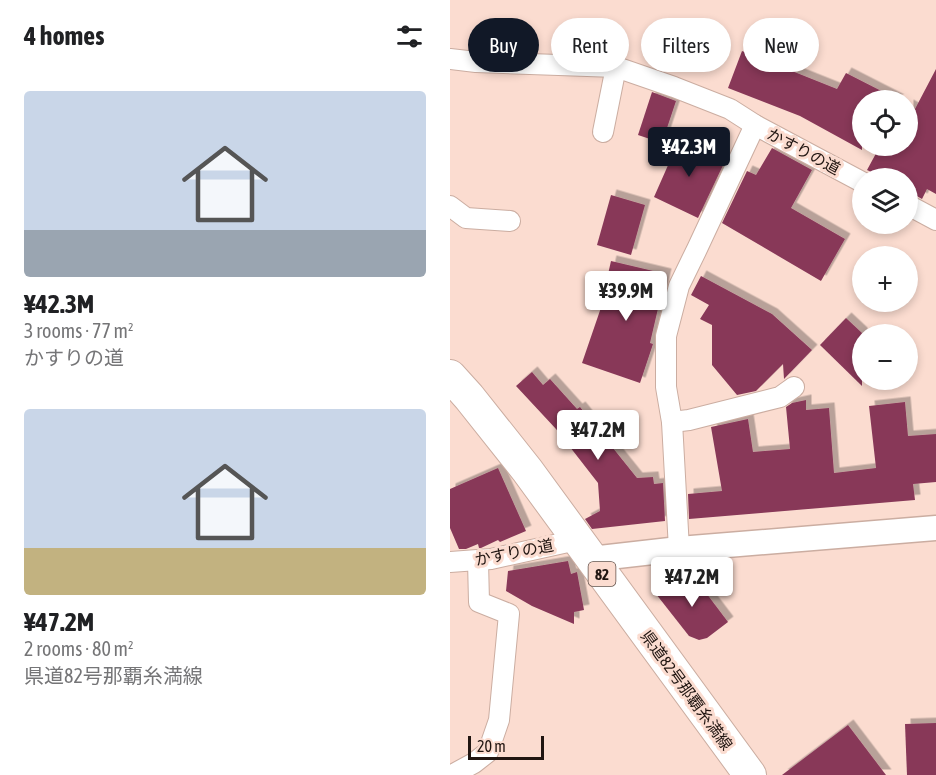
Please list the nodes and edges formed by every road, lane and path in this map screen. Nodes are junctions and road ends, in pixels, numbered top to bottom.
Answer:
1 (450, 59) edge
2 (551, 65) edge
3 (629, 71) edge
4 (615, 72) edge
5 (755, 125) junction
6 (603, 132) dead end
7 (852, 177) edge
8 (450, 206) edge
9 (918, 210) edge
10 (936, 220) edge
11 (510, 221) dead end
12 (450, 376) edge
13 (794, 387) dead end
14 (672, 422) junction
15 (936, 528) edge
16 (584, 549) junction
17 (679, 549) junction
18 (478, 561) junction
19 (450, 562) edge
20 (452, 775) edge
21 (750, 775) edge

1 - 2 street
3 - 5 street
4 - 6 street
5 - 7 street, かすりの道
5 - 14 street, かすりの道
8 - 11 street
9 - 10 street
12 - 16 main road, 県道82号那覇糸満線 / 82
13 - 14 street
14 - 17 street, かすりの道
15 - 17 street
16 - 17 street
16 - 18 street, かすりの道
16 - 21 main road, 県道82号那覇糸満線 / 82
18 - 19 street, かすりの道
18 - 20 street

